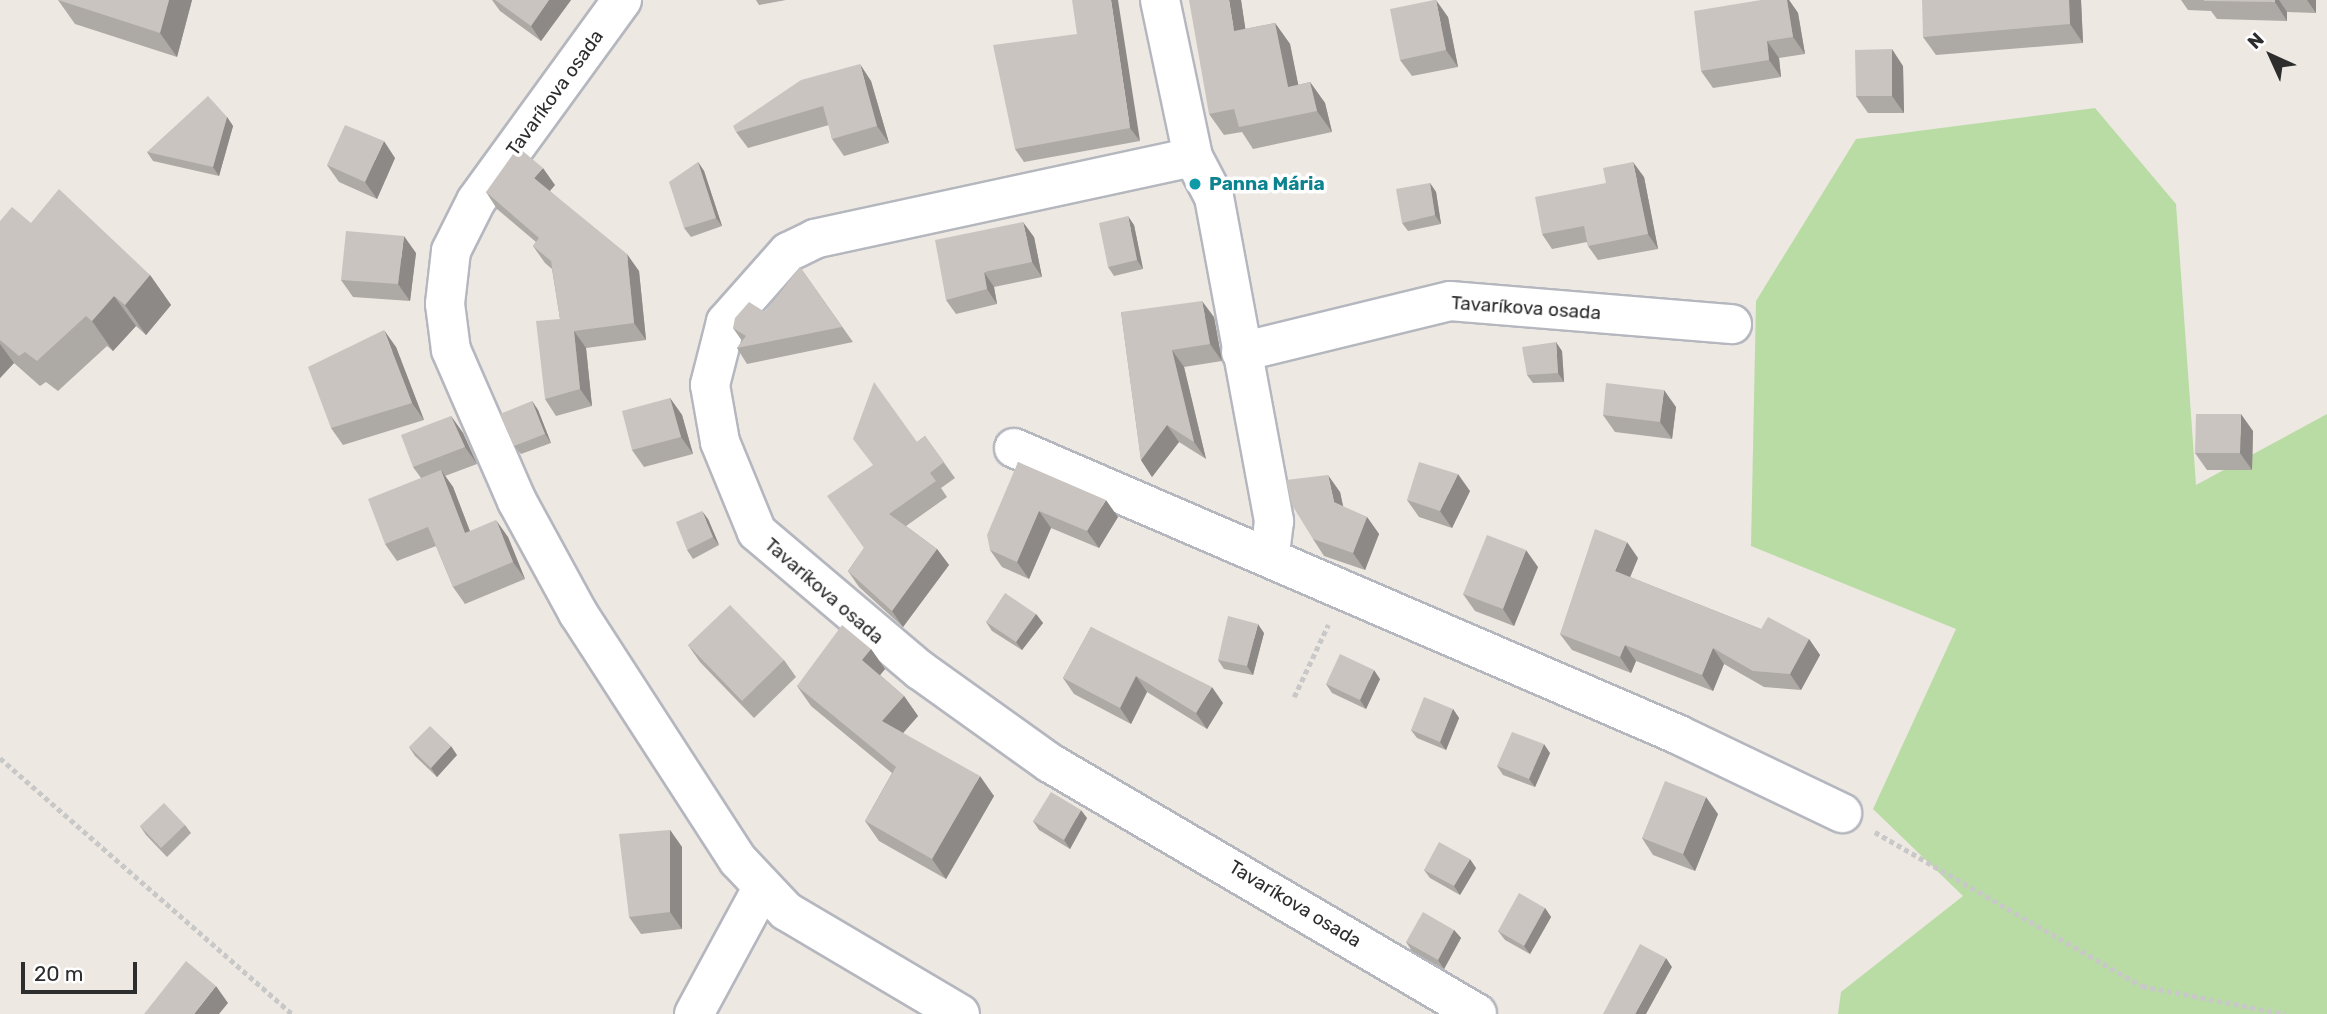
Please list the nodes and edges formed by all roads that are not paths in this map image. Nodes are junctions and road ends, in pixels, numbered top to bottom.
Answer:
1 (622, 0) edge
2 (1160, 0) edge
3 (1194, 157) junction
4 (1732, 324) dead end
5 (1241, 352) junction
6 (1014, 448) dead end
7 (1269, 556) junction
8 (1842, 813) road end
9 (762, 888) junction
10 (694, 1014) edge
11 (960, 1014) edge
12 (1478, 1014) edge

1 - 9 street, Tavaríkova osada
2 - 3 street
3 - 5 street
3 - 12 street, Tavaríkova osada
4 - 5 street, Tavaríkova osada
5 - 7 street
6 - 7 street
7 - 8 street
9 - 10 street
9 - 11 street, Tavaríkova osada

